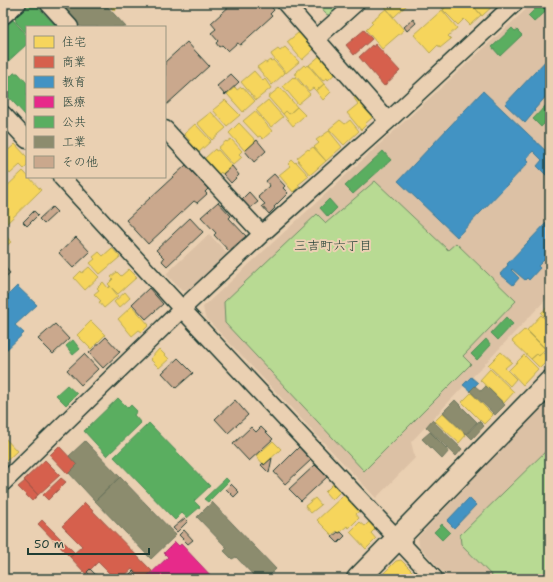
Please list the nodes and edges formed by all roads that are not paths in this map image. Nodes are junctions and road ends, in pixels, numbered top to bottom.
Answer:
1 (18, 3) edge
2 (48, 3) edge
3 (285, 3) edge
4 (356, 3) edge
5 (515, 3) edge
6 (3, 16) edge
7 (69, 26) edge
8 (316, 38) junction
9 (3, 114) edge
10 (388, 121) junction
11 (166, 130) edge
12 (26, 139) edge
13 (62, 178) edge
14 (262, 234) junction
15 (182, 309) junction
16 (550, 382) edge
17 (3, 483) edge
18 (397, 538) junction
19 (358, 579) edge
20 (435, 579) edge

1 - 6 street
2 - 7 street
3 - 8 street
4 - 8 street
5 - 10 street
8 - 10 street
9 - 12 street
10 - 14 street
11 - 14 street
13 - 15 street
14 - 15 street
15 - 17 street
15 - 18 street
16 - 18 street
18 - 19 street
18 - 20 street

